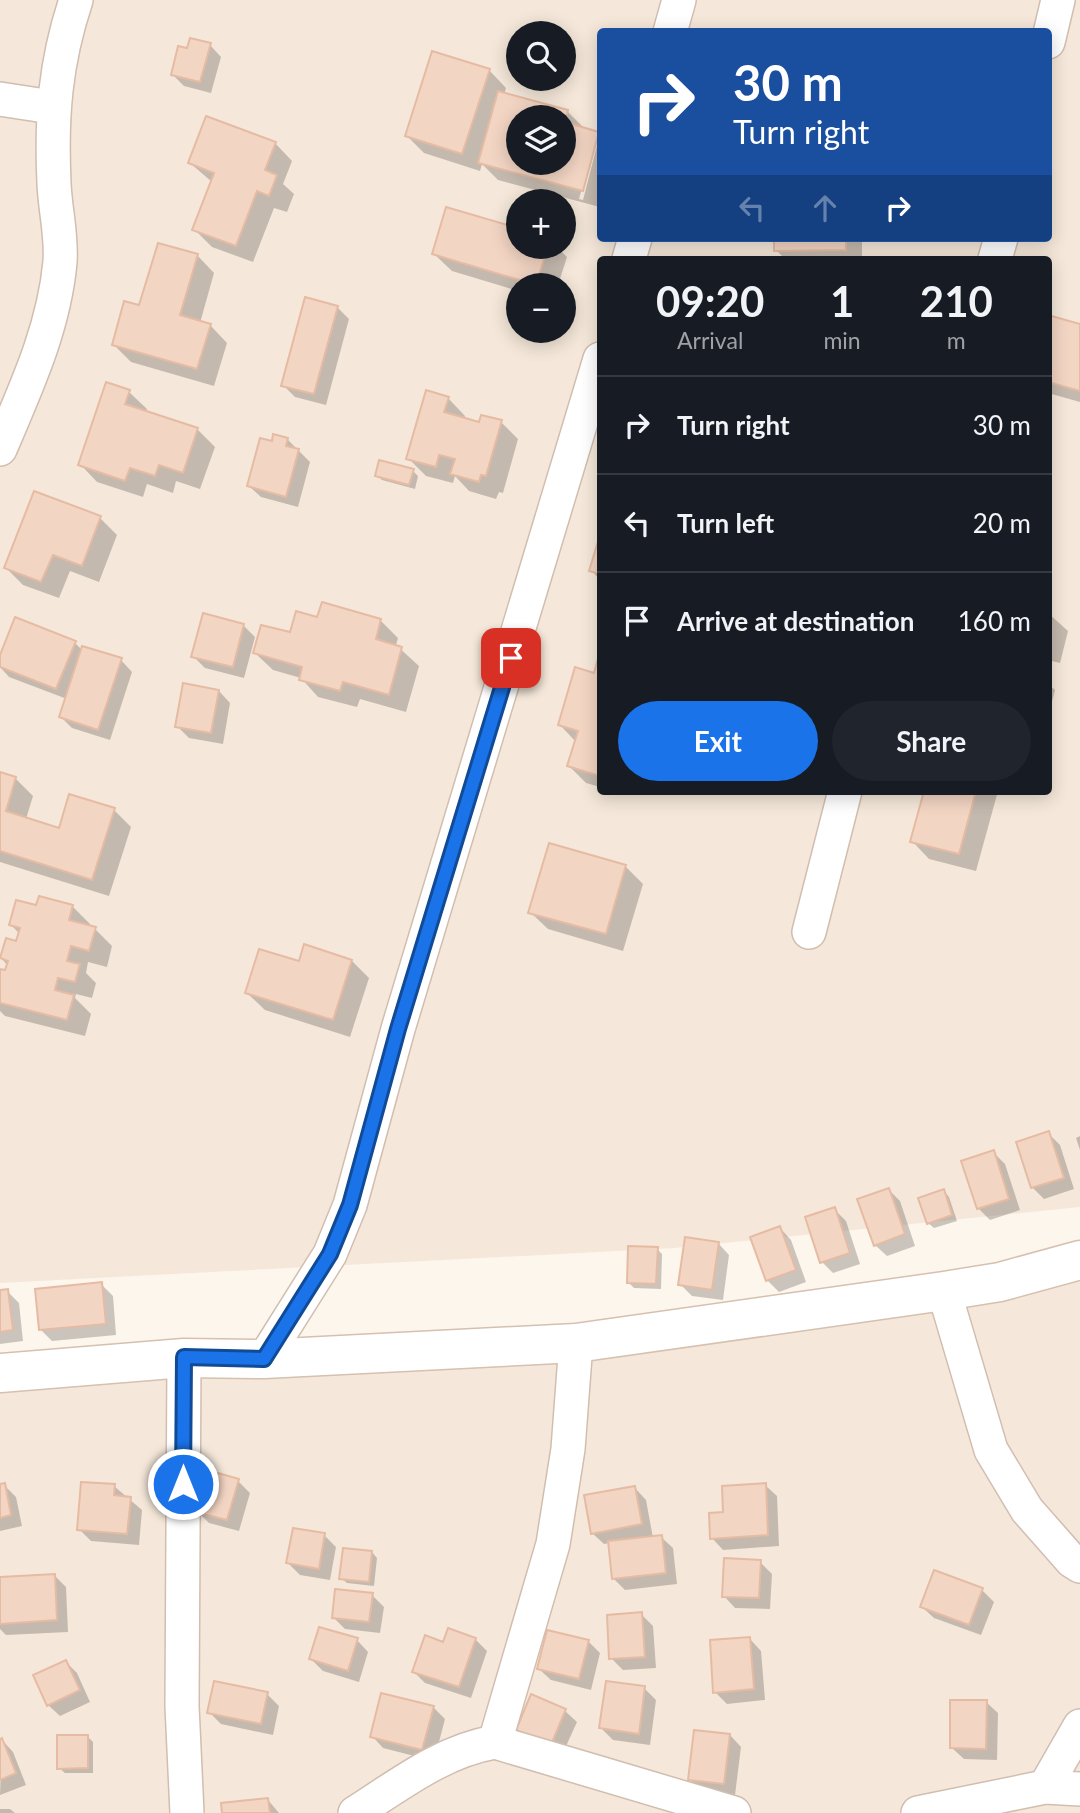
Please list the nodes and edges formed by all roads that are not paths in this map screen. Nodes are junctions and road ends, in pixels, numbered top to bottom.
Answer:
1 (76, 0) edge
2 (678, 0) edge
3 (1058, 0) edge
4 (671, 28) edge
5 (1051, 28) edge
6 (0, 99) edge
7 (52, 107) junction
8 (597, 383) edge
9 (592, 422) edge
10 (0, 449) edge
11 (844, 795) edge
12 (809, 932) dead end
13 (1080, 1261) edge
14 (944, 1291) junction
15 (576, 1343) junction
16 (184, 1357) junction
17 (264, 1359) junction
18 (0, 1373) edge
19 (1080, 1566) edge
20 (1080, 1726) edge
21 (495, 1742) junction
22 (1045, 1787) junction
23 (1080, 1789) edge
24 (187, 1813) edge
25 (355, 1813) edge
26 (734, 1813) edge
27 (918, 1813) edge

1 - 7 street
2 - 4 street
3 - 5 street
6 - 7 street
7 - 10 street
8 - 9 street
9 - 17 street
11 - 12 street
13 - 14 street
14 - 15 street
14 - 19 street
15 - 17 street
15 - 21 street
16 - 17 street
16 - 18 street
16 - 24 street
20 - 22 street
21 - 25 street
21 - 26 street
22 - 23 street
22 - 27 street

